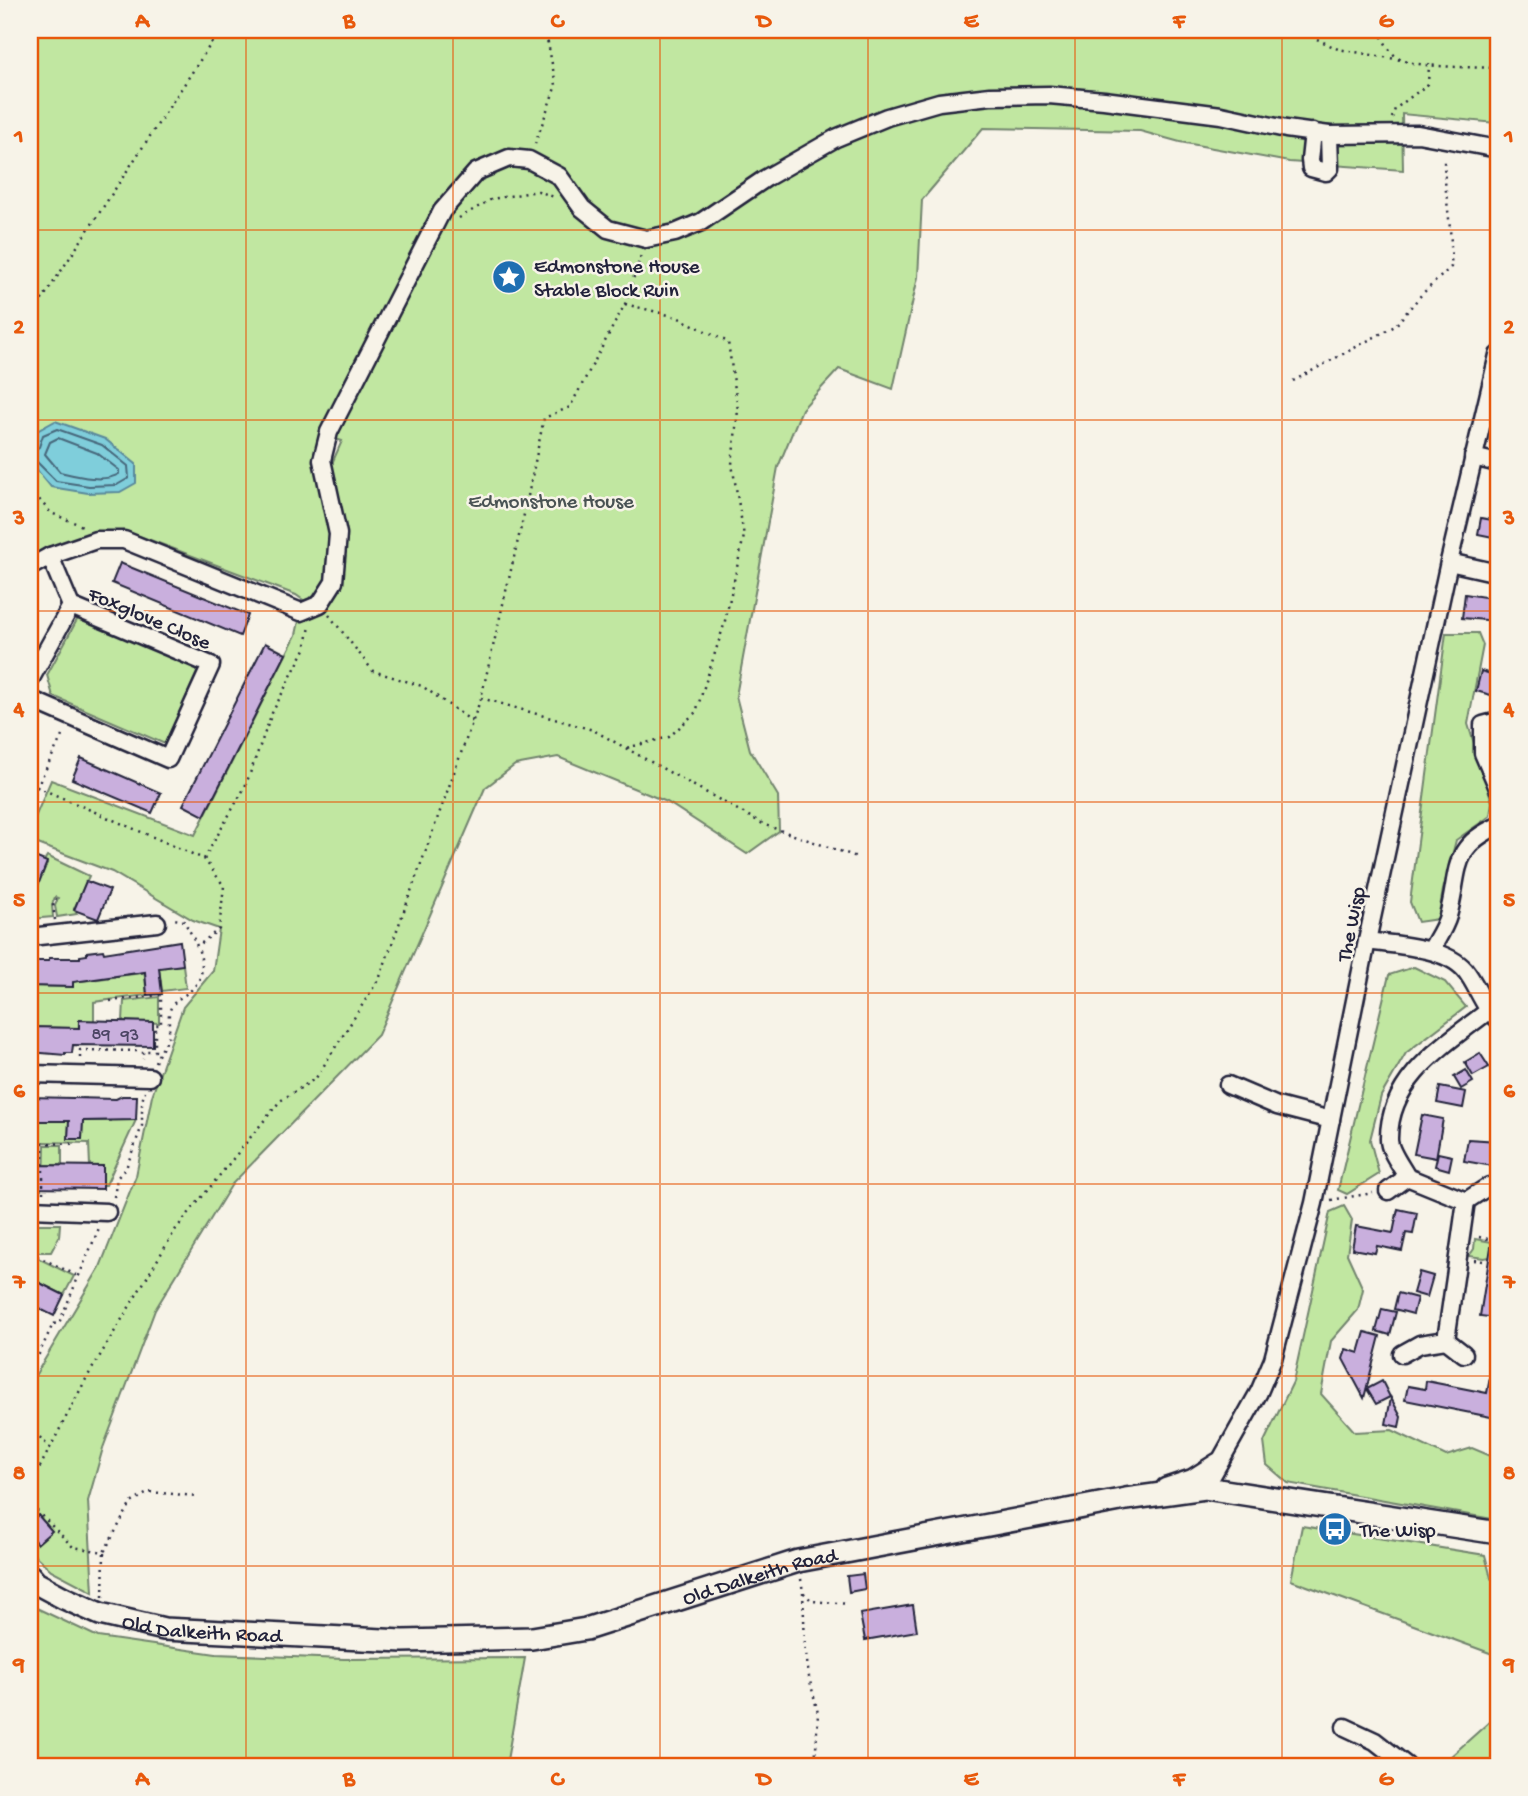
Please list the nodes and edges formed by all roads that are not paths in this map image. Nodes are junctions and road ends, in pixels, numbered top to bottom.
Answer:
1 (1312, 132) junction
2 (1329, 135) junction
3 (1498, 149) edge
4 (1498, 355) edge
5 (1473, 457) junction
6 (1498, 463) edge
7 (50, 556) junction
8 (1449, 562) junction
9 (30, 567) edge
10 (1498, 573) edge
11 (71, 606) junction
12 (30, 680) edge
13 (30, 699) edge
14 (1498, 721) edge
15 (1498, 788) edge
16 (1498, 827) edge
17 (157, 923) road end
18 (30, 937) edge
19 (1367, 941) junction
20 (1431, 950) junction
21 (1493, 1015) edge
22 (30, 1074) edge
23 (147, 1077) road end
24 (1228, 1085) dead end
25 (1331, 1120) junction
26 (1407, 1177) junction
27 (1489, 1186) dead end
28 (1388, 1191) road end
29 (1466, 1201) junction
30 (36, 1210) edge
31 (107, 1212) road end
32 (1446, 1340) junction
33 (1402, 1354) dead end
34 (1464, 1354) dead end
35 (1219, 1461) junction
36 (1205, 1488) junction
37 (981, 1527) junction
38 (1498, 1533) edge
39 (32, 1580) edge
40 (1345, 1727) dead end
41 (1407, 1766) edge

1 - 2 street
1 - 2 street
1 - 7 street
2 - 3 street
4 - 5 street, The Wisp
5 - 6 street
5 - 8 street, The Wisp
7 - 9 street
7 - 11 street, Foxglove Close
8 - 10 street
8 - 19 street, The Wisp
11 - 12 street, Foxglove Close
11 - 13 street, Foxglove Close
14 - 15 street
16 - 20 street
17 - 18 street
19 - 20 street
19 - 25 street, The Wisp
20 - 21 street
21 - 26 street
22 - 23 street
24 - 25 street
25 - 35 street, The Wisp
26 - 28 street
26 - 29 street
27 - 29 street
29 - 32 street
30 - 31 street
32 - 33 street
32 - 34 street
35 - 36 street, The Wisp
35 - 37 street
36 - 37 main road, Old Dalkeith Road
36 - 38 main road, Old Dalkeith Road
37 - 39 main road, Old Dalkeith Road
40 - 41 street

